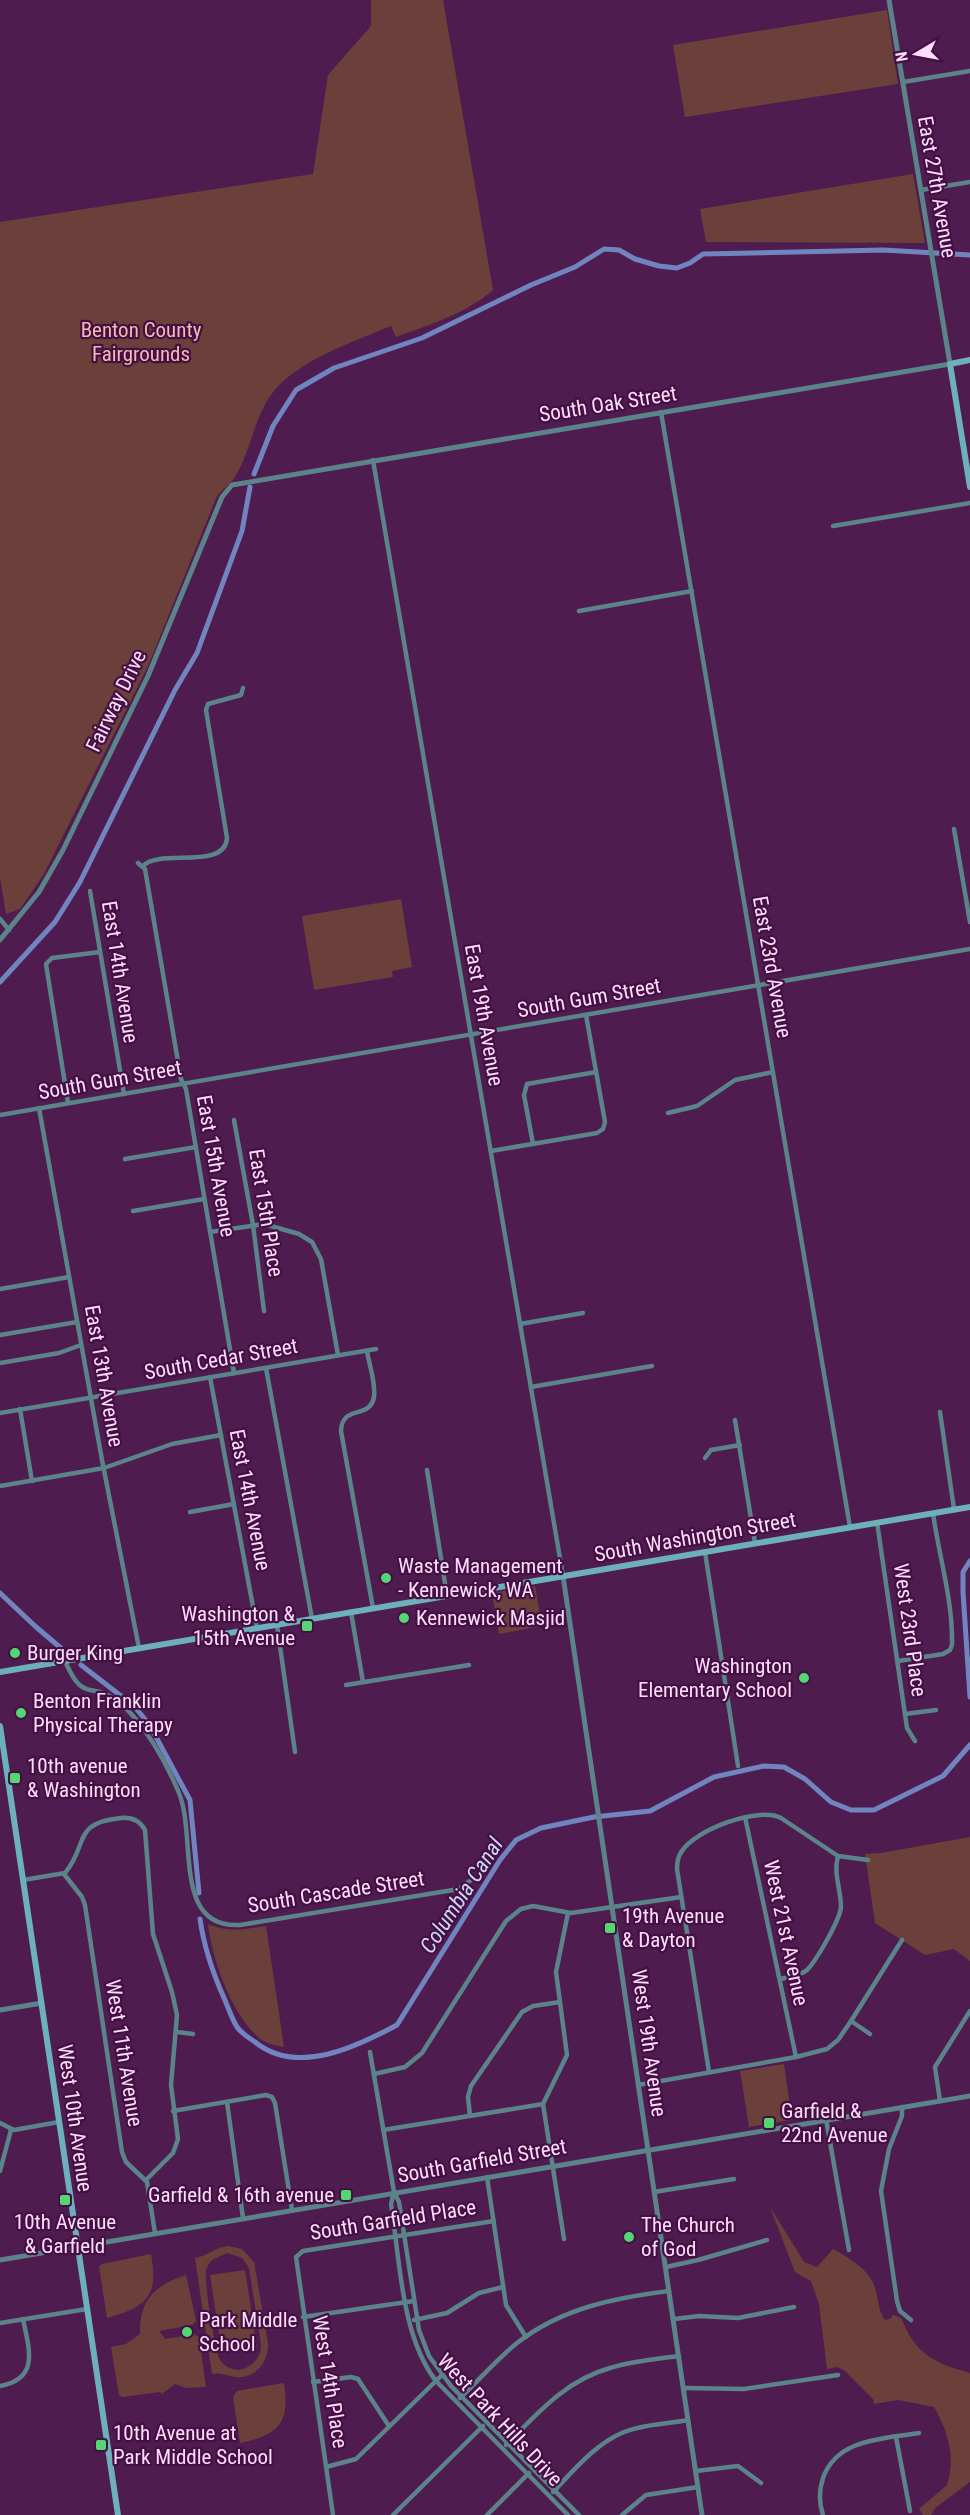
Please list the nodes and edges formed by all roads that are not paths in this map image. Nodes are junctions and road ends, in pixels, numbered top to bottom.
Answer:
1 (890, 0) edge
2 (970, 71) edge
3 (903, 82) junction
4 (970, 182) edge
5 (921, 190) junction
6 (970, 360) edge
7 (950, 364) junction
8 (661, 412) junction
9 (373, 460) junction
10 (252, 480) joint
11 (970, 487) edge
12 (970, 503) edge
13 (833, 526) dead end
14 (692, 591) junction
15 (579, 611) dead end
16 (243, 687) dead end
17 (954, 829) dead end
18 (90, 891) dead end
19 (0, 919) edge
20 (970, 922) edge
21 (9, 930) junction
22 (0, 940) edge
23 (970, 949) edge
24 (100, 952) junction
25 (758, 986) junction
26 (586, 1015) junction
27 (471, 1035) junction
28 (596, 1072) junction
29 (773, 1072) junction
30 (183, 1084) junction
31 (124, 1094) junction
32 (68, 1103) junction
33 (39, 1108) junction
34 (668, 1113) dead end
35 (0, 1115) edge
36 (234, 1120) dead end
37 (532, 1144) junction
38 (196, 1148) junction
39 (491, 1151) junction
40 (125, 1159) dead end
41 (204, 1198) junction
42 (133, 1211) dead end
43 (252, 1225) junction
44 (210, 1232) junction
45 (69, 1277) junction
46 (0, 1289) edge
47 (264, 1311) dead end
48 (583, 1314) dead end
49 (77, 1322) junction
50 (520, 1324) junction
51 (0, 1335) edge
52 (81, 1345) junction
53 (376, 1349) dead end
54 (367, 1350) junction
55 (338, 1355) junction
56 (0, 1363) edge
57 (652, 1366) dead end
58 (266, 1368) junction
59 (234, 1373) junction
60 (210, 1377) junction
61 (531, 1387) junction
62 (90, 1397) junction
63 (20, 1409) junction
64 (940, 1412) dead end
65 (0, 1413) edge
66 (735, 1420) dead end
67 (221, 1435) junction
68 (740, 1445) junction
69 (705, 1458) dead end
70 (104, 1468) junction
71 (427, 1470) dead end
72 (32, 1481) junction
73 (0, 1486) edge
74 (234, 1504) junction
75 (970, 1507) edge
76 (954, 1509) junction
77 (190, 1512) dead end
78 (933, 1513) junction
79 (878, 1522) junction
80 (850, 1527) junction
81 (756, 1543) junction
82 (705, 1552) junction
83 (563, 1576) junction
84 (447, 1596) junction
85 (373, 1608) junction
86 (351, 1612) junction
87 (312, 1619) junction
88 (277, 1625) junction
89 (257, 1628) junction
90 (139, 1648) junction
91 (64, 1661) junction
92 (898, 1661) junction
93 (469, 1665) dead end
94 (0, 1672) edge
95 (363, 1682) junction
96 (346, 1685) dead end
97 (936, 1710) dead end
98 (905, 1714) junction
99 (0, 1726) edge
100 (915, 1741) dead end
101 (295, 1752) dead end
102 (2, 1755) edge
103 (738, 1766) dead end
104 (745, 1817) junction
105 (838, 1856) junction
106 (868, 1860) dead end
107 (64, 1874) junction
108 (23, 1880) junction
109 (471, 1880) dead end
110 (681, 1897) junction
111 (612, 1907) junction
112 (568, 1913) junction
113 (902, 1940) dead end
114 (780, 1979) junction
115 (560, 2002) junction
116 (42, 2003) junction
117 (0, 2010) edge
118 (970, 2010) edge
119 (851, 2021) junction
120 (177, 2032) junction
121 (193, 2034) dead end
122 (870, 2034) dead end
123 (370, 2052) dead end
124 (796, 2057) junction
125 (709, 2072) junction
126 (374, 2074) junction
127 (638, 2085) junction
128 (970, 2096) edge
129 (940, 2101) junction
130 (227, 2102) junction
131 (543, 2104) junction
132 (902, 2107) junction
133 (173, 2111) junction
134 (470, 2116) junction
135 (826, 2119) junction
136 (59, 2122) junction
137 (0, 2123) edge
138 (11, 2130) junction
139 (383, 2130) junction
140 (648, 2149) junction
141 (553, 2165) junction
142 (0, 2170) edge
143 (487, 2176) junction
144 (734, 2179) dead end
145 (146, 2180) junction
146 (394, 2192) junction
147 (654, 2192) junction
148 (291, 2210) junction
149 (243, 2218) junction
150 (494, 2222) junction
151 (155, 2234) junction
152 (404, 2236) junction
153 (396, 2237) junction
154 (564, 2239) dead end
155 (767, 2240) dead end
156 (78, 2246) junction
157 (849, 2250) dead end
158 (298, 2254) joint
159 (0, 2260) edge
160 (666, 2266) junction
161 (503, 2287) junction
162 (669, 2291) junction
163 (414, 2301) junction
164 (406, 2302) junction
165 (794, 2307) dead end
166 (87, 2309) junction
167 (303, 2317) junction
168 (23, 2319) junction
169 (417, 2319) junction
170 (674, 2319) junction
171 (911, 2320) dead end
172 (409, 2321) junction
173 (0, 2324) edge
174 (525, 2337) junction
175 (679, 2356) junction
176 (442, 2375) junction
177 (838, 2375) dead end
178 (436, 2381) junction
179 (313, 2382) junction
180 (0, 2386) edge
181 (683, 2388) junction
182 (462, 2397) junction
183 (456, 2402) junction
184 (688, 2420) junction
185 (487, 2422) junction
186 (389, 2426) junction
187 (481, 2428) junction
188 (919, 2433) dead end
189 (896, 2437) junction
190 (508, 2443) junction
191 (502, 2449) junction
192 (326, 2467) junction
193 (534, 2469) junction
194 (696, 2471) junction
195 (528, 2475) junction
196 (760, 2483) dead end
197 (698, 2487) junction
198 (554, 2490) junction
199 (549, 2496) junction
200 (910, 2511) dead end
201 (624, 2514) edge
202 (118, 2515) edge
203 (333, 2515) edge
204 (393, 2515) edge
205 (487, 2515) edge
206 (568, 2515) edge
207 (579, 2515) edge
208 (702, 2515) edge
209 (823, 2515) edge

1 - 3 street, East 27th Avenue
2 - 3 street
3 - 5 street, East 27th Avenue
4 - 5 street
5 - 7 street, East 27th Avenue
6 - 7 main road, South Oak Street
7 - 8 street, South Oak Street
7 - 11 main road, East 27th Avenue
8 - 9 street, South Oak Street
8 - 14 street, East 23rd Avenue
9 - 10 street, South Oak Street
9 - 27 street, East 19th Avenue
10 - 21 street, Fairway Drive
12 - 13 street
14 - 15 street
14 - 25 street, East 23rd Avenue
16 - 30 street, East 15th Avenue
17 - 20 street
18 - 24 street, East 14th Avenue
19 - 21 street
21 - 22 street, Fairway Drive
23 - 25 street, South Gum Street
24 - 31 street, East 14th Avenue
24 - 32 street
25 - 26 street, South Gum Street
25 - 29 street, East 23rd Avenue
26 - 27 street, South Gum Street
26 - 28 street
27 - 30 street, South Gum Street
27 - 39 street, East 19th Avenue
28 - 37 street
28 - 37 street
29 - 34 street
29 - 80 street, East 23rd Avenue
30 - 31 street, South Gum Street
30 - 38 street, East 15th Avenue
31 - 32 street, South Gum Street
32 - 33 street, South Gum Street
33 - 35 street, South Gum Street
33 - 45 street, East 13th Avenue
36 - 43 street, East 15th Place
37 - 39 street
38 - 40 street
38 - 41 street, East 15th Avenue
39 - 50 street, East 19th Avenue
41 - 42 street
41 - 44 street, East 15th Avenue
43 - 44 street
43 - 47 street, East 15th Place
43 - 55 street
44 - 59 street, East 15th Avenue
45 - 46 street
45 - 49 street, East 13th Avenue
48 - 50 street
49 - 51 street
49 - 52 street, East 13th Avenue
50 - 61 street, East 19th Avenue
52 - 56 street
52 - 62 street, East 13th Avenue
53 - 54 street, South Cedar Street
54 - 55 street, South Cedar Street
54 - 85 street
55 - 58 street, South Cedar Street
57 - 61 street
58 - 59 street, South Cedar Street
58 - 87 street
59 - 60 street, South Cedar Street
60 - 62 street, South Cedar Street
60 - 67 street, East 14th Avenue
61 - 83 street, East 19th Avenue
62 - 63 street, South Cedar Street
62 - 70 street, East 13th Avenue
63 - 65 street, South Cedar Street
63 - 72 street
64 - 76 street
66 - 68 street
67 - 70 street
67 - 74 street, East 14th Avenue
68 - 69 street
68 - 81 street
70 - 72 street
70 - 90 street, East 13th Avenue
71 - 84 street
72 - 73 street
74 - 77 street
74 - 89 street, East 14th Avenue
75 - 76 main road, South Washington Street
76 - 78 main road, South Washington Street
78 - 79 main road, South Washington Street
78 - 92 street
79 - 80 main road, South Washington Street
79 - 92 street, West 23rd Place
80 - 81 main road, South Washington Street
81 - 82 main road, South Washington Street
82 - 83 main road, South Washington Street
82 - 103 street
83 - 84 main road, South Washington Street
83 - 111 street, West 19th Avenue
84 - 85 main road, South Washington Street
85 - 86 main road, South Washington Street
86 - 87 main road, South Washington Street
86 - 95 street
87 - 88 main road, South Washington Street
88 - 89 main road, South Washington Street
88 - 101 street
89 - 90 main road, South Washington Street
90 - 91 main road, South Washington Street
91 - 94 main road, South Washington Street
91 - 109 street, South Cascade Street
92 - 98 street, West 23rd Place
93 - 95 street
95 - 96 street
97 - 98 street
98 - 100 street, West 23rd Place
99 - 102 main road, West 10th Avenue
102 - 108 main road, West 10th Avenue
104 - 105 street
104 - 110 street
104 - 114 street, West 21st Avenue
105 - 106 street
105 - 114 street
107 - 108 street
107 - 120 street
107 - 145 street, West 11th Avenue
108 - 116 main road, West 10th Avenue
110 - 111 street
110 - 125 street
111 - 112 street
111 - 127 street, West 19th Avenue
112 - 115 street
112 - 126 street
113 - 119 street
114 - 124 street, West 21st Avenue
115 - 131 street
115 - 134 street
116 - 117 street
116 - 136 main road, West 10th Avenue
118 - 129 street
119 - 122 street
119 - 124 street
120 - 121 street
120 - 133 street
123 - 126 street
124 - 125 street
125 - 127 street
126 - 139 street
127 - 140 street, West 19th Avenue
128 - 129 street, South Garfield Street
129 - 132 street, South Garfield Street
130 - 133 street
130 - 148 street
130 - 149 street
131 - 134 street
131 - 141 street
132 - 135 street, South Garfield Street
132 - 171 street
133 - 145 street
134 - 139 street
135 - 140 street, South Garfield Street
135 - 157 street
136 - 138 street
136 - 156 main road, West 10th Avenue
137 - 138 street
138 - 142 street
139 - 146 street
140 - 141 street, South Garfield Street
140 - 147 street, West 19th Avenue
141 - 143 street, South Garfield Street
141 - 154 street
143 - 146 street, South Garfield Street
143 - 150 street
144 - 147 street
145 - 151 street
146 - 148 street, South Garfield Street
146 - 152 street, West Park Hills Drive
146 - 153 street, West Park Hills Drive
147 - 160 street, West 19th Avenue
148 - 149 street, South Garfield Street
149 - 151 street, South Garfield Street
150 - 152 street, South Garfield Place
150 - 161 street
151 - 156 street, South Garfield Street
152 - 153 street, South Garfield Place
152 - 163 street, West Park Hills Drive
153 - 158 street, South Garfield Place
153 - 164 street, West Park Hills Drive
155 - 160 street
156 - 159 street, South Garfield Street
156 - 166 main road, West 10th Avenue
158 - 167 street, West 14th Place
160 - 162 street, West 19th Avenue
161 - 169 street
161 - 174 street
162 - 170 street, West 19th Avenue
162 - 174 street
163 - 164 street
163 - 169 street, West Park Hills Drive
164 - 167 street
164 - 172 street, West Park Hills Drive
165 - 170 street
166 - 168 street
166 - 202 main road, West 10th Avenue
167 - 179 street, West 14th Place
168 - 173 street
168 - 180 street
169 - 172 street
169 - 176 street, West Park Hills Drive
170 - 175 street, West 19th Avenue
172 - 178 street, West Park Hills Drive
174 - 182 street
175 - 181 street, West 19th Avenue
175 - 190 street
176 - 178 street
176 - 182 street, West Park Hills Drive
177 - 181 street
178 - 183 street, West Park Hills Drive
178 - 186 street
179 - 186 street
179 - 192 street, West 14th Place
181 - 184 street, West 19th Avenue
182 - 183 street
182 - 185 street, West Park Hills Drive
183 - 187 street, West Park Hills Drive
184 - 194 street, West 19th Avenue
184 - 198 street
185 - 187 street
185 - 190 street, West Park Hills Drive
186 - 192 street
187 - 191 street, West Park Hills Drive
187 - 204 street
188 - 189 street
189 - 200 street
189 - 209 street
190 - 191 street
190 - 193 street, West Park Hills Drive
191 - 195 street, West Park Hills Drive
192 - 203 street, West 14th Place
193 - 195 street
193 - 198 street, West Park Hills Drive
194 - 196 street
194 - 197 street, West 19th Avenue
195 - 199 street, West Park Hills Drive
195 - 205 street
197 - 201 street
197 - 208 street, West 19th Avenue
198 - 199 street
198 - 207 street, West Park Hills Drive
199 - 206 street, West Park Hills Drive

